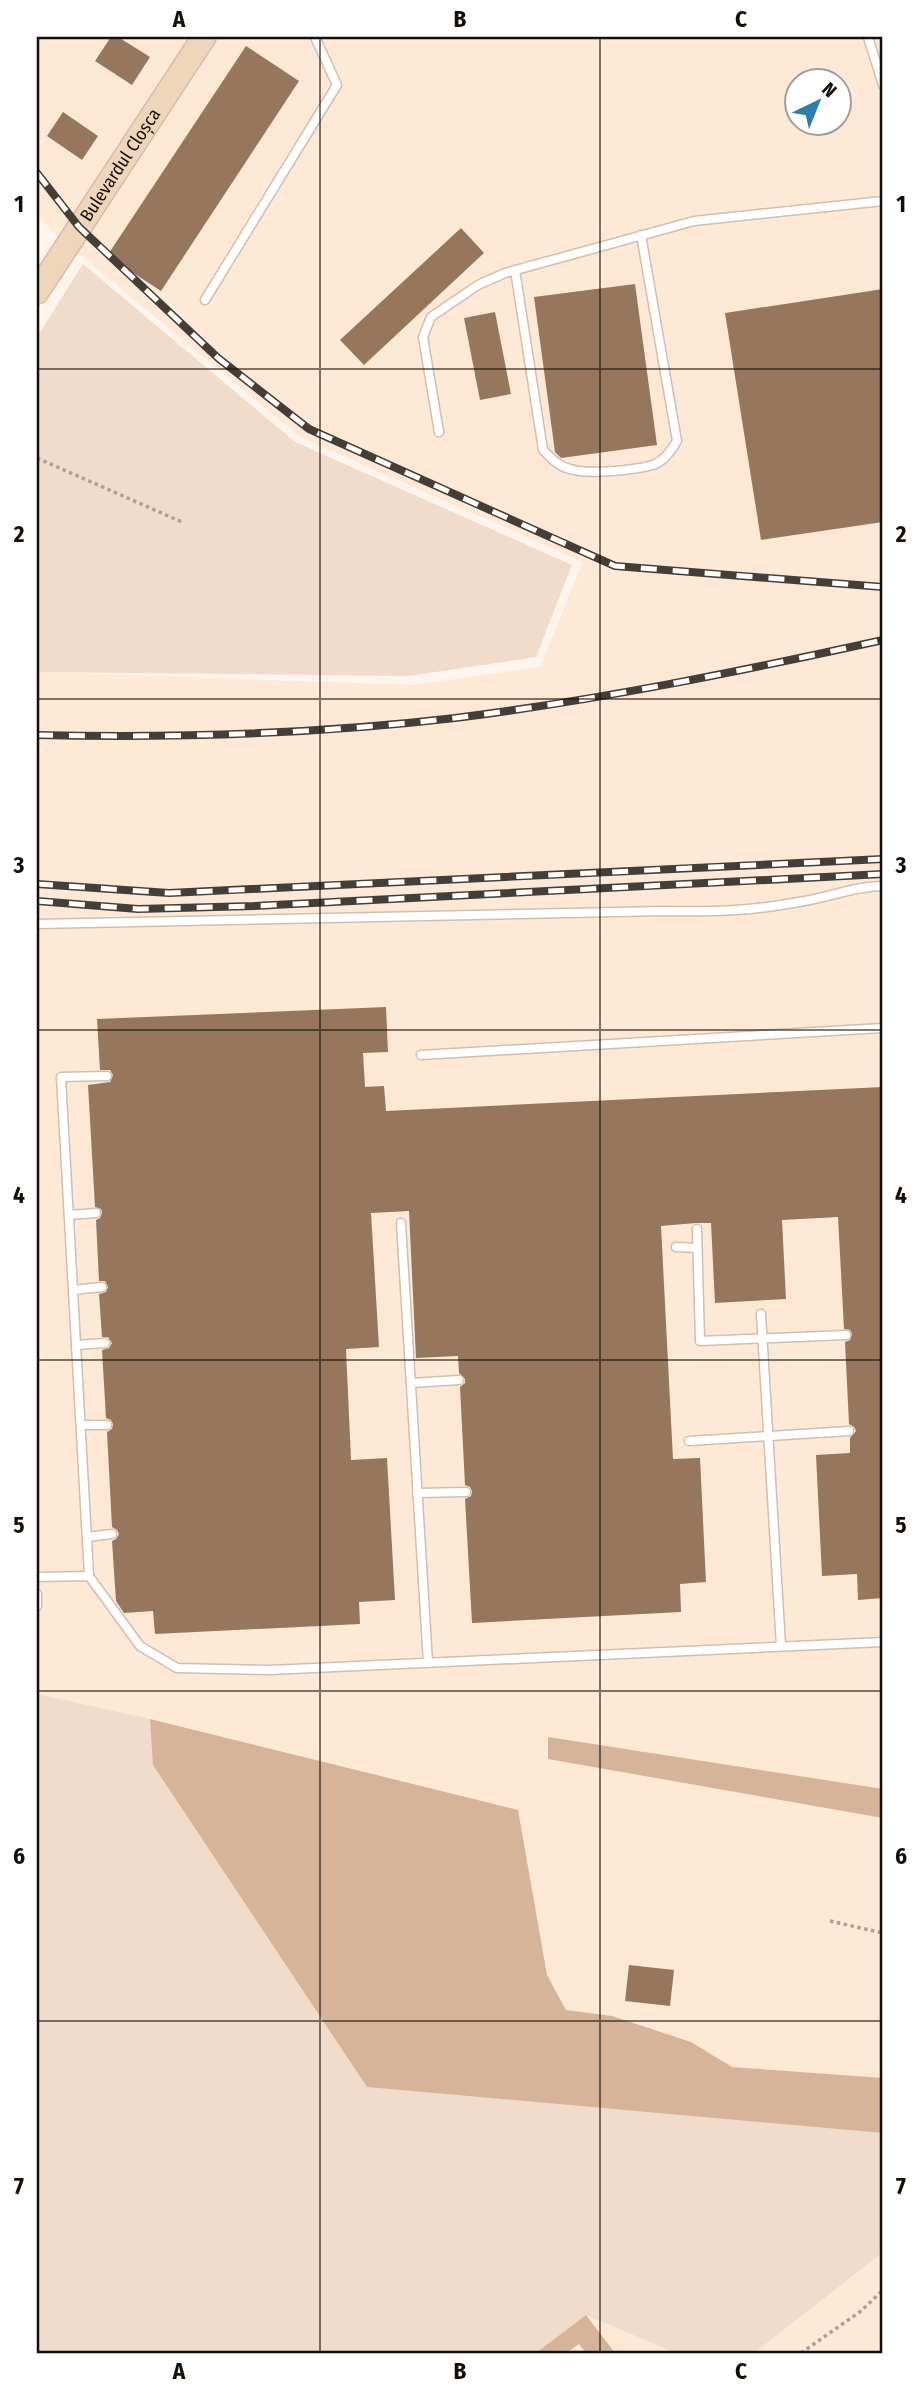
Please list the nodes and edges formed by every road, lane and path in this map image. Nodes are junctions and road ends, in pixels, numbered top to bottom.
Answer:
1 (204, 37) edge
2 (315, 37) edge
3 (868, 37) edge
4 (883, 85) edge
5 (883, 201) edge
6 (640, 235) junction
7 (514, 270) junction
8 (37, 292) edge
9 (205, 300) dead end
10 (439, 432) dead end
11 (37, 458) edge
12 (183, 522) dead end
13 (883, 886) edge
14 (37, 924) edge
15 (883, 1028) edge
16 (421, 1055) dead end
17 (107, 1076) dead end
18 (96, 1213) dead end
19 (69, 1215) junction
20 (401, 1223) dead end
21 (697, 1229) dead end
22 (676, 1247) dead end
23 (697, 1248) junction
24 (102, 1287) dead end
25 (73, 1290) junction
26 (761, 1314) dead end
27 (846, 1335) dead end
28 (763, 1340) junction
29 (105, 1343) dead end
30 (76, 1345) junction
31 (459, 1380) dead end
32 (411, 1382) junction
33 (81, 1425) junction
34 (107, 1425) dead end
35 (849, 1432) dead end
36 (769, 1436) junction
37 (689, 1441) dead end
38 (466, 1492) dead end
39 (418, 1493) junction
40 (112, 1534) dead end
41 (87, 1537) junction
42 (89, 1576) junction
43 (37, 1577) edge
44 (37, 1594) edge
45 (37, 1606) edge
46 (883, 1642) edge
47 (781, 1646) junction
48 (428, 1662) junction
49 (830, 1921) dead end
50 (883, 1933) edge
51 (883, 2290) edge
52 (801, 2353) edge

1 - 8 main road, Bulevardul Cloșca
2 - 9 lane
3 - 4 lane
5 - 6 lane
6 - 7 lane
6 - 7 lane
7 - 10 lane
11 - 12 path
13 - 14 lane
15 - 16 lane
17 - 19 lane
18 - 19 lane
19 - 25 lane
20 - 32 lane
21 - 23 lane
22 - 23 lane
23 - 28 lane
24 - 25 lane
25 - 30 lane
26 - 28 lane
27 - 28 lane
28 - 36 lane
29 - 30 lane
30 - 33 lane
31 - 32 lane
32 - 39 lane
33 - 34 lane
33 - 41 lane
35 - 36 lane
36 - 37 lane
36 - 47 lane
38 - 39 lane
39 - 48 lane
40 - 41 lane
41 - 42 lane
42 - 43 lane
42 - 48 lane
44 - 45 lane
46 - 47 lane
47 - 48 lane
49 - 50 path
51 - 52 path

